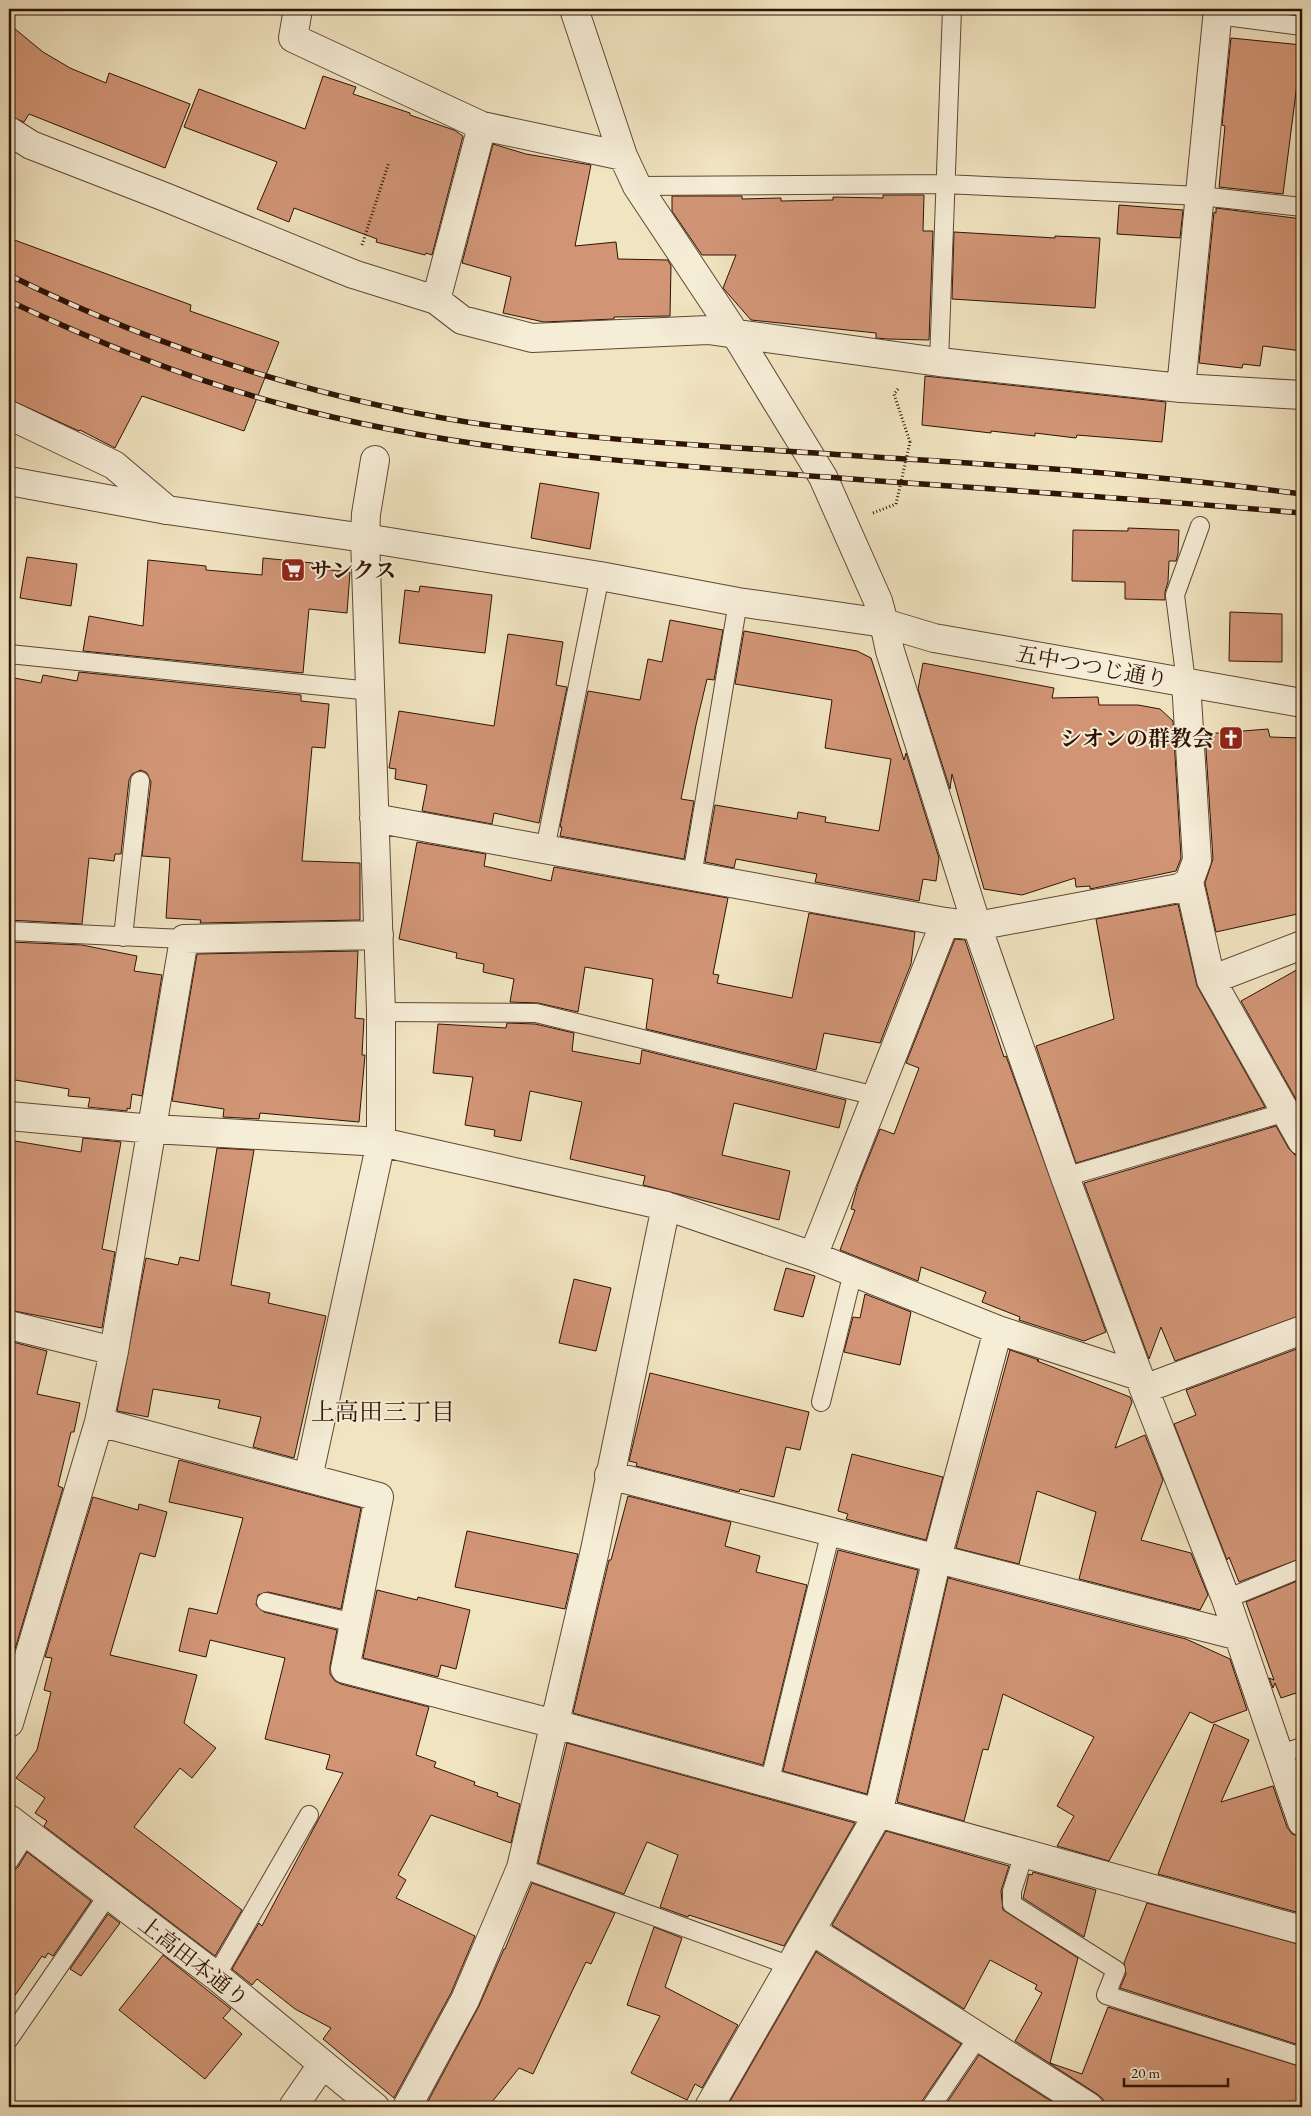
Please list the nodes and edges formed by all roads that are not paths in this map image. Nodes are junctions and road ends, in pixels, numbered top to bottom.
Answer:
1 (298, 9) edge
2 (574, 9) edge
3 (952, 9) edge
4 (1218, 12) edge
5 (1302, 26) edge
6 (482, 126) junction
7 (9, 132) edge
8 (623, 156) junction
9 (945, 184) junction
10 (637, 186) junction
11 (1200, 196) junction
12 (1302, 207) edge
13 (436, 300) junction
14 (736, 335) junction
15 (930, 361) junction
16 (1181, 388) junction
17 (1302, 395) edge
18 (9, 415) edge
19 (375, 460) dead end
20 (9, 480) edge
21 (167, 510) junction
22 (1200, 526) dead end
23 (365, 538) junction
24 (600, 576) junction
25 (738, 602) junction
26 (884, 623) junction
27 (9, 654) edge
28 (1186, 682) junction
29 (371, 691) junction
30 (1302, 704) edge
31 (140, 781) dead end
32 (374, 818) junction
33 (545, 849) junction
34 (692, 876) junction
35 (1189, 882) junction
36 (945, 922) junction
37 (977, 926) junction
38 (9, 931) edge
39 (379, 935) junction
40 (123, 937) junction
41 (184, 939) junction
42 (1302, 945) edge
43 (1211, 980) junction
44 (381, 1012) junction
45 (876, 1096) junction
46 (1286, 1112) junction
47 (9, 1116) edge
48 (153, 1129) junction
49 (1302, 1141) edge
50 (381, 1142) junction
51 (1066, 1177) junction
52 (666, 1206) junction
53 (813, 1256) junction
54 (853, 1272) junction
55 (9, 1324) edge
56 (998, 1330) junction
57 (1302, 1330) edge
58 (114, 1351) junction
59 (1142, 1383) junction
60 (821, 1402) dead end
61 (99, 1422) junction
62 (609, 1475) junction
63 (308, 1478) junction
64 (831, 1531) junction
65 (937, 1558) junction
66 (1302, 1568) edge
67 (1226, 1599) junction
68 (266, 1602) dead end
69 (354, 1623) junction
70 (1239, 1636) junction
71 (9, 1723) edge
72 (555, 1724) junction
73 (1291, 1751) edge
74 (769, 1784) junction
75 (878, 1814) junction
76 (309, 1815) dead end
77 (1302, 1822) edge
78 (18, 1826) edge
79 (1024, 1854) junction
80 (9, 1861) edge
81 (522, 1868) junction
82 (108, 1895) junction
83 (811, 1930) junction
84 (1302, 1930) edge
85 (791, 1966) junction
86 (216, 1976) junction
87 (978, 2037) junction
88 (9, 2038) edge
89 (1302, 2057) edge
90 (322, 2065) junction
91 (292, 2107) edge
92 (375, 2107) edge
93 (407, 2107) edge
94 (709, 2107) edge
95 (931, 2107) edge
96 (1089, 2107) edge

1 - 6 street
2 - 8 street
3 - 9 lane
4 - 5 lane
4 - 11 street
6 - 8 street
6 - 13 street
7 - 13 street
8 - 10 street
9 - 10 lane
9 - 11 lane
9 - 15 lane
10 - 14 street
11 - 12 lane
11 - 16 street
13 - 14 street
14 - 15 street
14 - 26 street
15 - 16 street
16 - 17 street
18 - 21 street
19 - 23 street
20 - 21 street, 五中つつじ通り
21 - 23 street, 五中つつじ通り
22 - 28 lane
23 - 24 street, 五中つつじ通り
23 - 29 street
24 - 25 street, 五中つつじ通り
24 - 33 lane
25 - 26 street, 五中つつじ通り
25 - 34 lane
26 - 28 street, 五中つつじ通り
26 - 37 street
27 - 29 lane
28 - 30 street, 五中つつじ通り
28 - 35 street
29 - 32 street
31 - 40 lane
32 - 33 street
32 - 39 street
33 - 34 street
34 - 36 street
35 - 37 street
35 - 43 street
36 - 37 street
36 - 45 street
37 - 51 street
38 - 40 lane
39 - 41 street
39 - 44 street
40 - 41 lane
41 - 48 street
42 - 43 street
43 - 46 street
44 - 45 lane
44 - 50 street
45 - 53 street
46 - 49 street
46 - 51 lane
47 - 48 street
48 - 50 street
48 - 58 street
50 - 52 street
50 - 63 street
51 - 59 street
52 - 53 street
52 - 62 street
53 - 54 street
54 - 56 street
54 - 60 lane
55 - 58 street
56 - 59 street
56 - 65 street
57 - 59 street
58 - 61 street
59 - 67 street
61 - 63 street
61 - 71 street
62 - 64 street
62 - 72 street
63 - 69 street
64 - 65 street
64 - 74 lane
65 - 70 street
65 - 75 street
66 - 67 lane
67 - 70 street
68 - 69 lane
69 - 72 street
70 - 73 street
72 - 74 street
72 - 81 street
73 - 77 street
74 - 75 street
75 - 79 street
75 - 83 street
76 - 86 lane
78 - 80 lane
78 - 82 street, 上高田本通り
79 - 84 street
79 - 89 lane
81 - 85 lane
81 - 93 street
82 - 86 street, 上高田本通り
82 - 88 lane
83 - 85 street
83 - 87 street
85 - 94 street
86 - 90 street, 上高田本通り
87 - 95 lane
87 - 96 street
90 - 91 street
90 - 92 street, 上高田本通り

